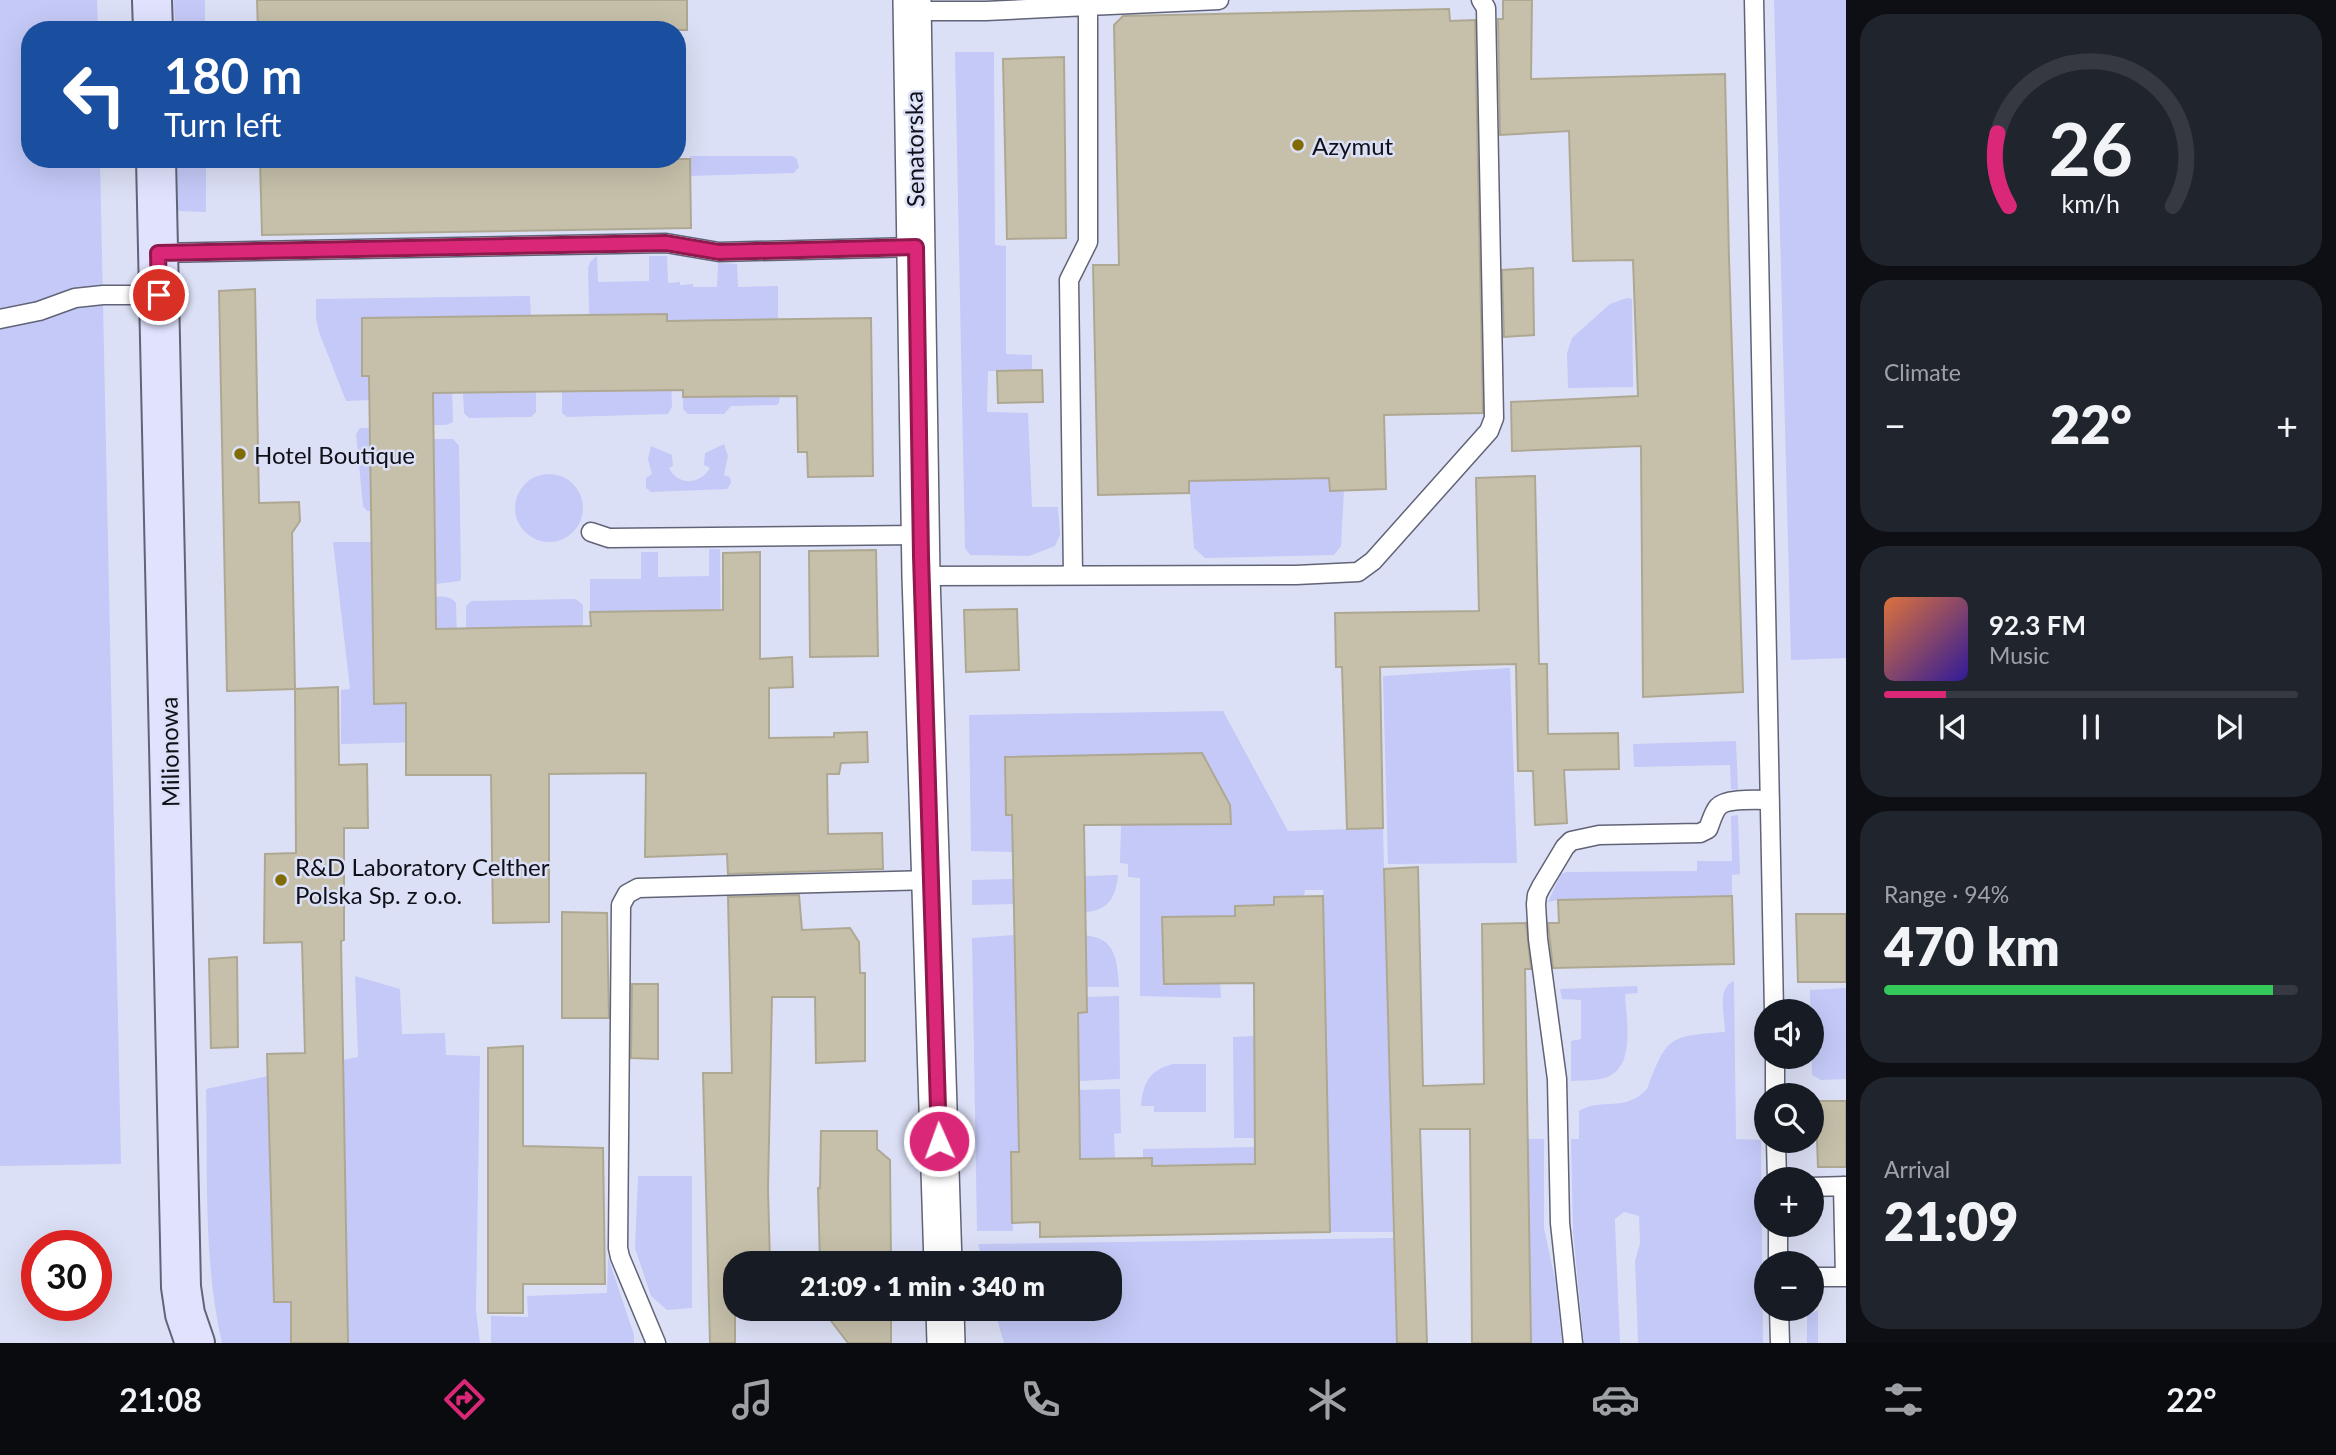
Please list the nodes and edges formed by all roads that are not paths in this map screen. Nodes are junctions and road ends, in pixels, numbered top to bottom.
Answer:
1 (152, 0) edge
2 (1219, 0) edge
3 (1481, 0) edge
4 (1754, 0) edge
5 (912, 6) edge
6 (1088, 6) junction
7 (153, 21) edge
8 (156, 168) edge
9 (916, 247) junction
10 (158, 253) junction
11 (159, 295) junction
12 (0, 319) edge
13 (591, 532) dead end
14 (920, 535) junction
15 (1073, 575) junction
16 (921, 576) junction
17 (1770, 800) junction
18 (931, 880) junction
19 (1774, 999) edge
20 (1844, 1186) edge
21 (1824, 1187) edge
22 (943, 1251) edge
23 (1824, 1277) edge
24 (1846, 1277) edge
25 (945, 1321) edge
26 (1779, 1321) edge
27 (195, 1343) edge
28 (656, 1343) edge
29 (946, 1343) edge
30 (1573, 1343) edge
31 (1780, 1343) edge

1 - 7 street
2 - 6 lane
3 - 15 lane
4 - 17 lane
5 - 6 lane
5 - 9 street, Senatorska
6 - 15 lane
8 - 10 street, Milionowa
9 - 10 lane
9 - 14 street, Senatorska
10 - 11 street, Milionowa
11 - 12 lane
11 - 27 street, Milionowa
13 - 14 lane
14 - 16 street, Senatorska
15 - 16 lane
16 - 18 street, Senatorska
17 - 19 lane
17 - 30 lane
18 - 22 street, Senatorska
18 - 28 lane
20 - 21 lane
20 - 24 lane
23 - 24 lane
25 - 29 street
26 - 31 lane

